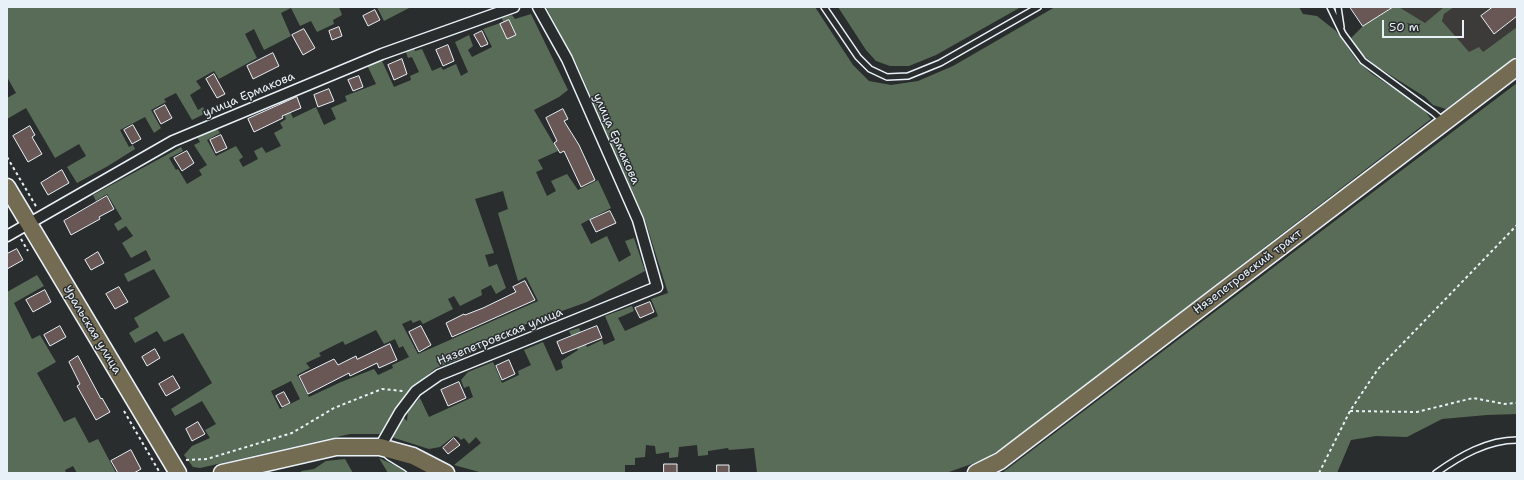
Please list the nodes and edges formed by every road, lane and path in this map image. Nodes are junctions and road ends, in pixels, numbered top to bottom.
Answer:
1 (514, 7) edge
2 (538, 7) edge
3 (824, 7) edge
4 (1038, 7) edge
5 (1330, 7) edge
6 (1338, 7) edge
7 (1342, 34) junction
8 (1517, 67) edge
9 (1444, 122) junction
10 (7, 157) edge
11 (7, 187) edge
12 (36, 220) junction
13 (1517, 225) edge
14 (7, 236) edge
15 (658, 287) joint
16 (416, 391) junction
17 (1517, 403) edge
18 (1350, 411) junction
19 (1517, 440) edge
20 (380, 447) junction
21 (174, 467) edge
22 (222, 473) edge
23 (420, 473) edge
24 (446, 473) edge
25 (976, 473) edge
26 (1319, 473) edge
27 (1436, 473) edge

1 - 12 street, улица Ермакова
2 - 15 street, улица Ермакова
3 - 4 lane
5 - 7 lane
6 - 7 lane
7 - 9 lane
8 - 9 main road, Нязепетровский тракт
9 - 25 main road, Нязепетровский тракт
10 - 12 path
11 - 12 main road, Уральская улица
12 - 14 street, улица Ермакова
12 - 21 main road, Уральская улица
13 - 18 path
15 - 16 street, Нязепетровская улица
16 - 20 street, Нязепетровская улица
16 - 21 path
17 - 18 path
18 - 26 path
19 - 27 lane
20 - 22 main road
20 - 23 street
20 - 24 main road

